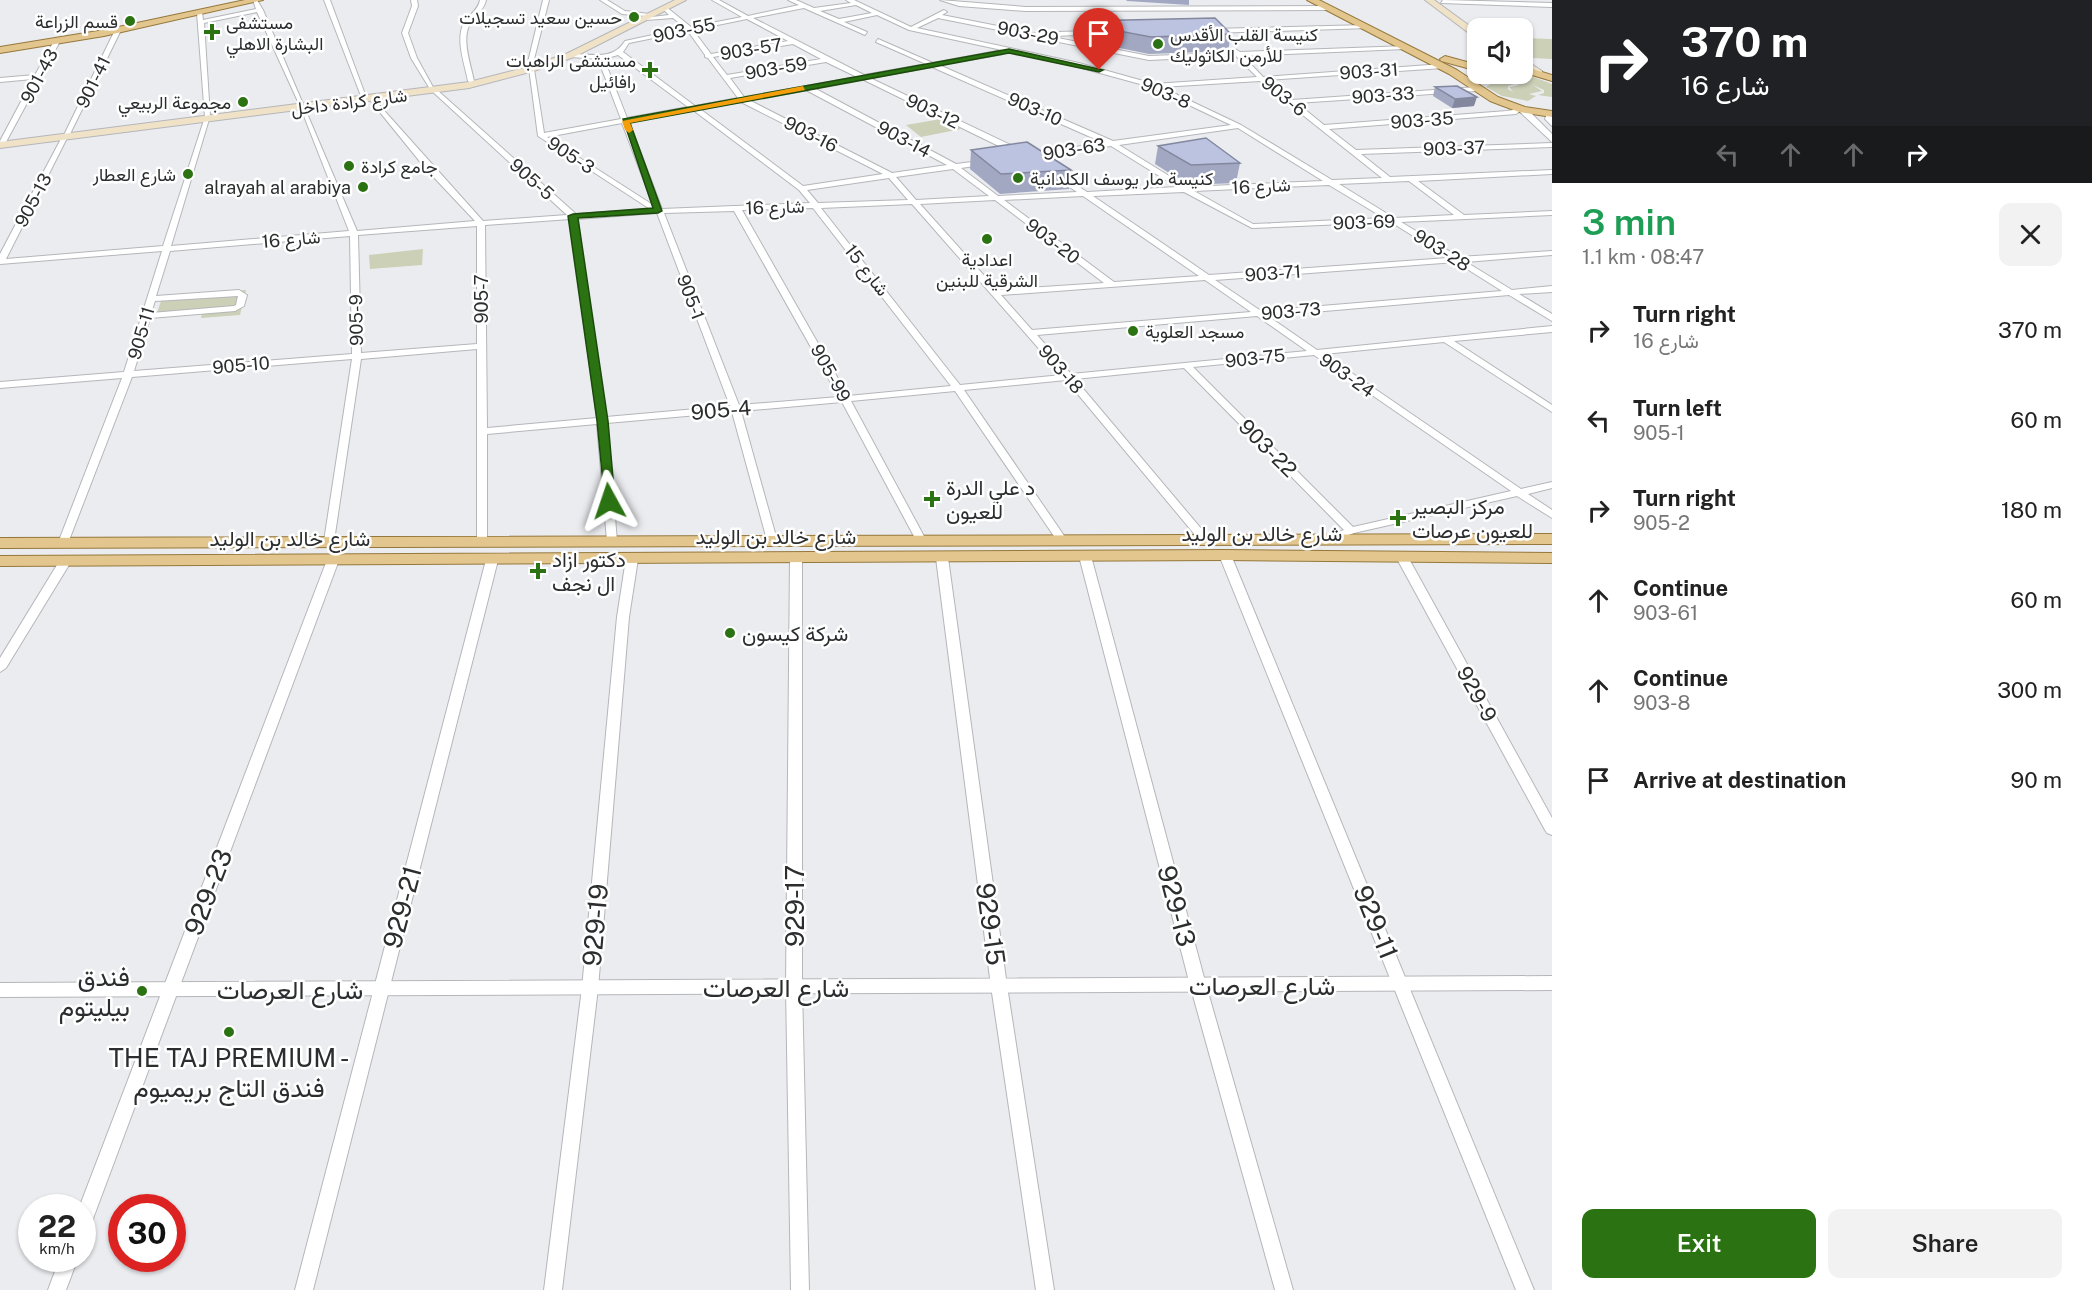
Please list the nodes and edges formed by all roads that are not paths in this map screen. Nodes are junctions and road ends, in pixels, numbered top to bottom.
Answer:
1 (243, 0) edge
2 (327, 0) edge
3 (414, 0) edge
4 (483, 0) edge
5 (546, 0) edge
6 (603, 0) edge
7 (673, 0) edge
8 (682, 0) edge
9 (715, 0) edge
10 (791, 0) edge
11 (943, 0) edge
12 (969, 0) edge
13 (1191, 0) edge
14 (1312, 0) edge
15 (1429, 0) edge
16 (1442, 1) edge
17 (852, 2) edge
18 (258, 4) edge
19 (959, 4) junction
20 (1326, 4) edge
21 (1552, 5) edge
22 (804, 6) junction
23 (665, 7) edge
24 (1198, 9) junction
25 (812, 10) junction
26 (876, 15) junction
27 (646, 16) junction
28 (938, 16) junction
29 (1204, 16) edge
30 (200, 17) junction
31 (748, 17) junction
32 (1467, 20) edge
33 (837, 22) junction
34 (1210, 23) edge
35 (1367, 27) junction
36 (688, 29) junction
37 (910, 29) junction
38 (1467, 29) edge
39 (118, 30) junction
40 (1216, 30) junction
41 (1204, 31) edge
42 (865, 33) dead end
43 (1102, 33) edge
44 (1034, 34) junction
45 (1223, 38) edge
46 (57, 41) junction
47 (878, 41) dead end
48 (795, 42) junction
49 (35, 43) junction
50 (1230, 46) edge
51 (1405, 47) junction
52 (0, 49) edge
53 (1009, 51) junction
54 (618, 52) junction
55 (1237, 54) junction
56 (571, 55) junction
57 (707, 56) junction
58 (600, 57) junction
59 (827, 60) junction
60 (934, 65) junction
61 (1443, 66) junction
62 (1467, 66) edge
63 (530, 68) junction
64 (1533, 68) edge
65 (1467, 71) edge
66 (1533, 71) edge
67 (1539, 72) junction
68 (39, 77) junction
69 (725, 77) junction
70 (862, 77) junction
71 (1261, 78) junction
72 (1462, 78) junction
73 (1552, 78) edge
74 (0, 80) edge
75 (471, 81) junction
76 (1153, 86) junction
77 (808, 88) junction
78 (1476, 89) junction
79 (433, 90) junction
80 (368, 98) junction
81 (743, 100) junction
82 (1290, 102) junction
83 (301, 106) junction
84 (695, 108) junction
85 (1520, 109) junction
86 (1552, 114) edge
87 (207, 118) junction
88 (626, 121) junction
89 (1552, 123) edge
90 (1239, 126) junction
91 (1323, 127) junction
92 (66, 135) junction
93 (541, 136) junction
94 (1552, 139) edge
95 (1111, 143) junction
96 (1, 145) edge
97 (1552, 145) edge
98 (1355, 152) junction
99 (1027, 156) junction
100 (1006, 159) edge
101 (995, 160) edge
102 (1035, 160) edge
103 (954, 166) junction
104 (1045, 167) edge
105 (1552, 172) edge
106 (890, 175) junction
107 (1411, 179) junction
108 (1389, 180) junction
109 (1331, 182) junction
110 (802, 188) junction
111 (1185, 189) junction
112 (1085, 193) junction
113 (996, 197) junction
114 (914, 202) junction
115 (817, 206) junction
116 (737, 209) junction
117 (658, 211) junction
118 (1552, 213) edge
119 (573, 216) junction
120 (1462, 218) junction
121 (1397, 221) junction
122 (481, 223) junction
123 (354, 233) junction
124 (165, 250) junction
125 (1552, 253) edge
126 (1458, 259) junction
127 (0, 262) edge
128 (1206, 277) junction
129 (1111, 284) junction
130 (1552, 289) edge
131 (993, 292) junction
132 (1510, 292) junction
133 (151, 298) junction
134 (1258, 314) junction
135 (146, 316) junction
136 (1552, 318) edge
137 (1552, 329) edge
138 (1029, 333) junction
139 (1446, 340) junction
140 (482, 346) junction
141 (1314, 352) junction
142 (357, 356) junction
143 (1186, 365) junction
144 (129, 375) junction
145 (1068, 376) junction
146 (0, 385) edge
147 (958, 388) junction
148 (845, 399) junction
149 (736, 409) junction
150 (1552, 410) edge
151 (602, 421) junction
152 (483, 431) junction
153 (1552, 484) edge
154 (1517, 492) junction
155 (1552, 515) edge
156 (1351, 531) junction
157 (1552, 538) edge
158 (772, 540) junction
159 (921, 540) junction
160 (1062, 540) junction
161 (1205, 540) junction
162 (329, 541) junction
163 (482, 541) junction
164 (612, 541) junction
165 (1323, 541) junction
166 (0, 543) edge
167 (64, 552) junction
168 (1225, 555) junction
169 (1085, 556) junction
170 (1402, 557) junction
171 (796, 558) junction
172 (942, 558) junction
173 (1552, 558) edge
174 (632, 559) junction
175 (333, 560) junction
176 (492, 560) junction
177 (0, 561) edge
178 (0, 668) edge
179 (1552, 830) edge
180 (1552, 983) edge
181 (1401, 984) junction
182 (1198, 985) junction
183 (999, 986) junction
184 (794, 987) junction
185 (590, 988) junction
186 (381, 989) junction
187 (0, 990) edge
188 (171, 990) junction
189 (93, 1194) edge
190 (64, 1272) edge
191 (57, 1290) edge
192 (304, 1290) edge
193 (553, 1290) edge
194 (800, 1290) edge
195 (1045, 1290) edge
196 (1284, 1290) edge
197 (1526, 1290) edge

1 - 49 main road
2 - 80 street
3 - 79 street, 905-5
4 - 75 street
5 - 63 street
6 - 27 street
7 - 23 main road, شارع كرادة داخل
8 - 23 main road, شارع كرادة داخل
9 - 31 street, 903-12
10 - 22 street
11 - 19 street
12 - 19 street
13 - 24 street
14 - 20 main road
15 - 38 main road
16 - 21 street
16 - 32 main road
17 - 25 street
17 - 26 street, 903-8
18 - 30 main road
18 - 83 street, 905-9
19 - 24 street
19 - 28 street
20 - 24 street
20 - 35 main road
20 - 62 main road
22 - 25 street
22 - 31 street, 903-55
23 - 27 main road, شارع كرادة داخل
23 - 36 street, 903-16
24 - 29 street
25 - 33 street
26 - 33 street
26 - 37 street, 903-8
27 - 56 main road, شارع كرادة داخل
27 - 63 main road, شارع كرادة داخل
28 - 37 street
28 - 44 street, 903-29
30 - 39 main road
30 - 87 street
31 - 36 street, 903-55
31 - 48 street, 903-12
33 - 42 street
34 - 40 street
35 - 40 street
35 - 51 main road
36 - 54 street, 903-55
36 - 57 street, 903-16
37 - 53 street, 903-8
39 - 46 main road
39 - 92 street, 901-41
40 - 41 street
40 - 45 street
43 - 44 street
44 - 55 street, 903-29
46 - 49 main road
46 - 68 street, 901-43
47 - 60 street, 903-10
48 - 57 street, 903-57
48 - 59 street, 903-12
49 - 52 main road
50 - 55 street, 903-6
51 - 55 street, 903-29
51 - 61 main road
53 - 60 street
53 - 76 street, 903-8
54 - 58 street, 903-55
54 - 84 street, شارع 15
55 - 71 street, 903-6
56 - 58 street, 903-55
56 - 63 main road, شارع كرادة داخل
57 - 69 street, 903-16
58 - 88 street, 905-1
59 - 69 street, 903-59
59 - 70 street, 903-12
60 - 70 street
60 - 95 street, 903-10
61 - 71 street, 903-31
61 - 72 main road
63 - 75 main road, شارع كرادة داخل
63 - 79 main road, شارع كرادة داخل
63 - 93 street, 905-3
64 - 67 main road
65 - 72 main road
66 - 67 main road
67 - 73 main road
68 - 74 street
68 - 96 street, 901-43
69 - 81 street, 903-16
70 - 77 street
70 - 99 street, 903-12
71 - 76 street, 903-31
71 - 82 street, 903-6
72 - 78 main road
75 - 79 main road, شارع كرادة داخل
76 - 90 street, 903-8
77 - 81 street
77 - 103 street, 903-14
78 - 82 street, 903-33
78 - 85 main road
79 - 80 main road, شارع كرادة داخل
79 - 119 street, 905-5
80 - 83 main road, شارع كرادة داخل
80 - 122 street
81 - 84 street
81 - 106 street, 903-16
82 - 91 street, 903-6
83 - 87 main road, شارع كرادة داخل
83 - 123 street, 905-9
84 - 88 street
84 - 110 street, شارع 15
85 - 86 main road
85 - 91 street, 903-35
85 - 94 street
86 - 89 street
87 - 92 main road, شارع كرادة داخل
87 - 124 street, 905-11
88 - 93 street
88 - 117 street, 905-1
90 - 95 street, 903-63
90 - 109 street, 903-8
91 - 98 street, 903-6
92 - 96 main road, شارع كرادة داخل
92 - 127 street, 905-13
93 - 117 street, 905-3
95 - 99 street, 903-63
95 - 111 street, 903-10
97 - 98 street, 903-37
98 - 108 street, 903-6
99 - 100 street, 903-63
99 - 102 street, 903-12
101 - 103 street
103 - 106 street
103 - 113 street, 903-14
104 - 112 street
105 - 107 street, شارع 16
106 - 110 street
106 - 114 street, 903-16
107 - 108 street, شارع 16
107 - 120 street
108 - 109 street, شارع 16
109 - 111 street, شارع 16
109 - 121 street, 903-28
110 - 115 street, شارع 15
111 - 112 street, شارع 16
111 - 121 street, 903-69
112 - 113 street, شارع 16
112 - 128 street, 903-24
113 - 114 street, شارع 16
113 - 129 street, 903-20
114 - 115 street, شارع 16
114 - 131 street, 903-18
115 - 116 street, شارع 16
115 - 147 street, شارع 15
116 - 117 street, شارع 16
116 - 148 street, 905-99
117 - 119 street, شارع 16
117 - 149 street, 905-1
118 - 120 street, 903-69
119 - 122 street, شارع 16
119 - 151 street, 905-5
120 - 121 street, 903-69
121 - 126 street, 903-28
122 - 123 street, شارع 16
122 - 140 street, 905-7
123 - 124 street, شارع 16
123 - 142 street, 905-9
124 - 127 street, شارع 16
124 - 133 street, 905-11
125 - 126 street, 903-71
126 - 128 street, 903-71
126 - 132 street, 903-28
128 - 129 street, 903-71
128 - 134 street, 903-24
129 - 131 street, 903-71
130 - 132 street, 903-73
131 - 138 street, 903-18
132 - 134 street, 903-73
132 - 136 street, 903-28
133 - 135 street, 905-11
133 - 135 street
134 - 138 street, 903-73
134 - 141 street, 903-24
135 - 144 street, 905-11
137 - 139 street, 903-75
138 - 145 street, 903-18
139 - 141 street, 903-75
139 - 150 street
140 - 142 street, 905-10
140 - 152 street, 905-7
141 - 143 street, 903-75
141 - 154 street, 903-24
142 - 144 street, 905-10
142 - 162 street, 905-9
143 - 145 street, 903-75
143 - 156 street, 903-22
144 - 146 street, 905-10
144 - 167 street, 905-11
145 - 147 street, 903-75
145 - 161 street, 903-18
147 - 148 street, 905-4
147 - 160 street, شارع 15
148 - 149 street, 905-4
148 - 159 street, 905-99
149 - 151 street, 905-4
149 - 158 street, 905-1
151 - 152 street, 905-4
151 - 164 street, 905-5
152 - 163 street, 905-7
153 - 154 street
154 - 155 street, 903-24
154 - 156 street
156 - 165 street
157 - 165 main road, شارع خالد بن الوليد
158 - 159 main road, شارع خالد بن الوليد
158 - 164 main road, شارع خالد بن الوليد
159 - 160 main road, شارع خالد بن الوليد
160 - 161 main road, شارع خالد بن الوليد
161 - 165 main road, شارع خالد بن الوليد
162 - 163 main road, شارع خالد بن الوليد
162 - 167 main road, شارع خالد بن الوليد
163 - 164 main road, شارع خالد بن الوليد
166 - 167 main road, شارع خالد بن الوليد
167 - 175 main road, شارع خالد بن الوليد
167 - 177 main road, شارع خالد بن الوليد
167 - 178 street, 905-11
168 - 169 main road, شارع خالد بن الوليد
168 - 170 main road, شارع خالد بن الوليد
168 - 181 street, 929-11
169 - 172 main road, شارع خالد بن الوليد
169 - 182 street, 929-13
170 - 173 main road, شارع خالد بن الوليد
170 - 179 street, 929-9
171 - 172 main road, شارع خالد بن الوليد
171 - 174 main road, شارع خالد بن الوليد
171 - 184 street, 929-17
172 - 183 street, 929-15
174 - 176 main road, شارع خالد بن الوليد
174 - 185 street, 929-19
175 - 176 main road, شارع خالد بن الوليد
175 - 188 street, 929-23
176 - 186 street, 929-21
180 - 181 street, شارع العرصات
181 - 182 street, شارع العرصات
181 - 197 street, 929-11
182 - 183 street, شارع العرصات
182 - 196 street, 929-13
183 - 184 street, شارع العرصات
183 - 195 street, 929-15
184 - 185 street, شارع العرصات
184 - 194 street, 929-17
185 - 186 street, شارع العرصات
185 - 193 street, 929-19
186 - 188 street, شارع العرصات
186 - 192 street, 929-21
187 - 188 street, شارع العرصات
188 - 189 street, 929-23
190 - 191 street

